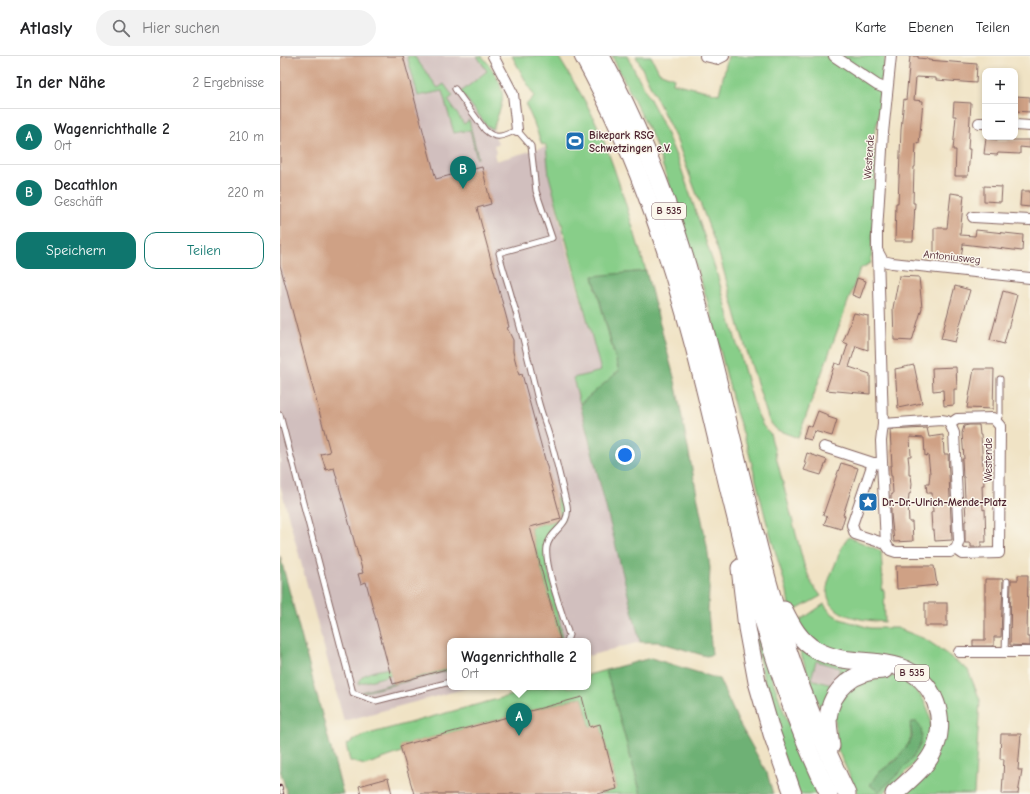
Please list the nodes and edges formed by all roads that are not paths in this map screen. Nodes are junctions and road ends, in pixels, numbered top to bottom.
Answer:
1 (492, 56) edge
2 (583, 56) edge
3 (601, 56) edge
4 (705, 56) edge
5 (724, 56) edge
6 (834, 56) edge
7 (891, 56) edge
8 (455, 89) dead end
9 (887, 89) junction
10 (1018, 125) edge
11 (1030, 126) edge
12 (517, 130) junction
13 (973, 217) dead end
14 (1030, 220) edge
15 (878, 252) junction
16 (1030, 278) edge
17 (1000, 379) dead end
18 (280, 415) edge
19 (997, 422) junction
20 (883, 424) junction
21 (950, 424) junction
22 (824, 446) dead end
23 (877, 463) junction
24 (740, 538) junction
25 (886, 544) junction
26 (956, 549) junction
27 (766, 572) junction
28 (1007, 580) dead end
29 (568, 638) edge
30 (959, 652) dead end
31 (1004, 652) junction
32 (1030, 652) edge
33 (447, 683) edge
34 (832, 762) junction
35 (793, 794) edge
36 (829, 794) edge
37 (847, 794) edge
38 (886, 794) edge
39 (894, 794) edge

1 - 12 street
2 - 24 highway, B 535
3 - 27 highway, B 535
4 - 5 street
6 - 9 street
7 - 9 street, Westende
8 - 12 lane
9 - 15 street, Westende
10 - 11 street
12 - 29 lane
13 - 14 street
15 - 16 street, Antoniusweg
15 - 20 street, Westende
17 - 19 lane
18 - 33 lane
19 - 21 street, Westende
19 - 26 street, Westende
20 - 21 street, Westende
20 - 23 street, Westende
21 - 26 street
22 - 23 street
23 - 25 street, Westende
23 - 25 street, Westende
24 - 35 highway, B 535
24 - 36 highway, B 535
25 - 26 street, Westende
27 - 34 highway, B 535
27 - 39 highway, B 535
28 - 31 lane
30 - 31 street
31 - 32 street
34 - 37 highway, B 535
34 - 38 highway, B 535

